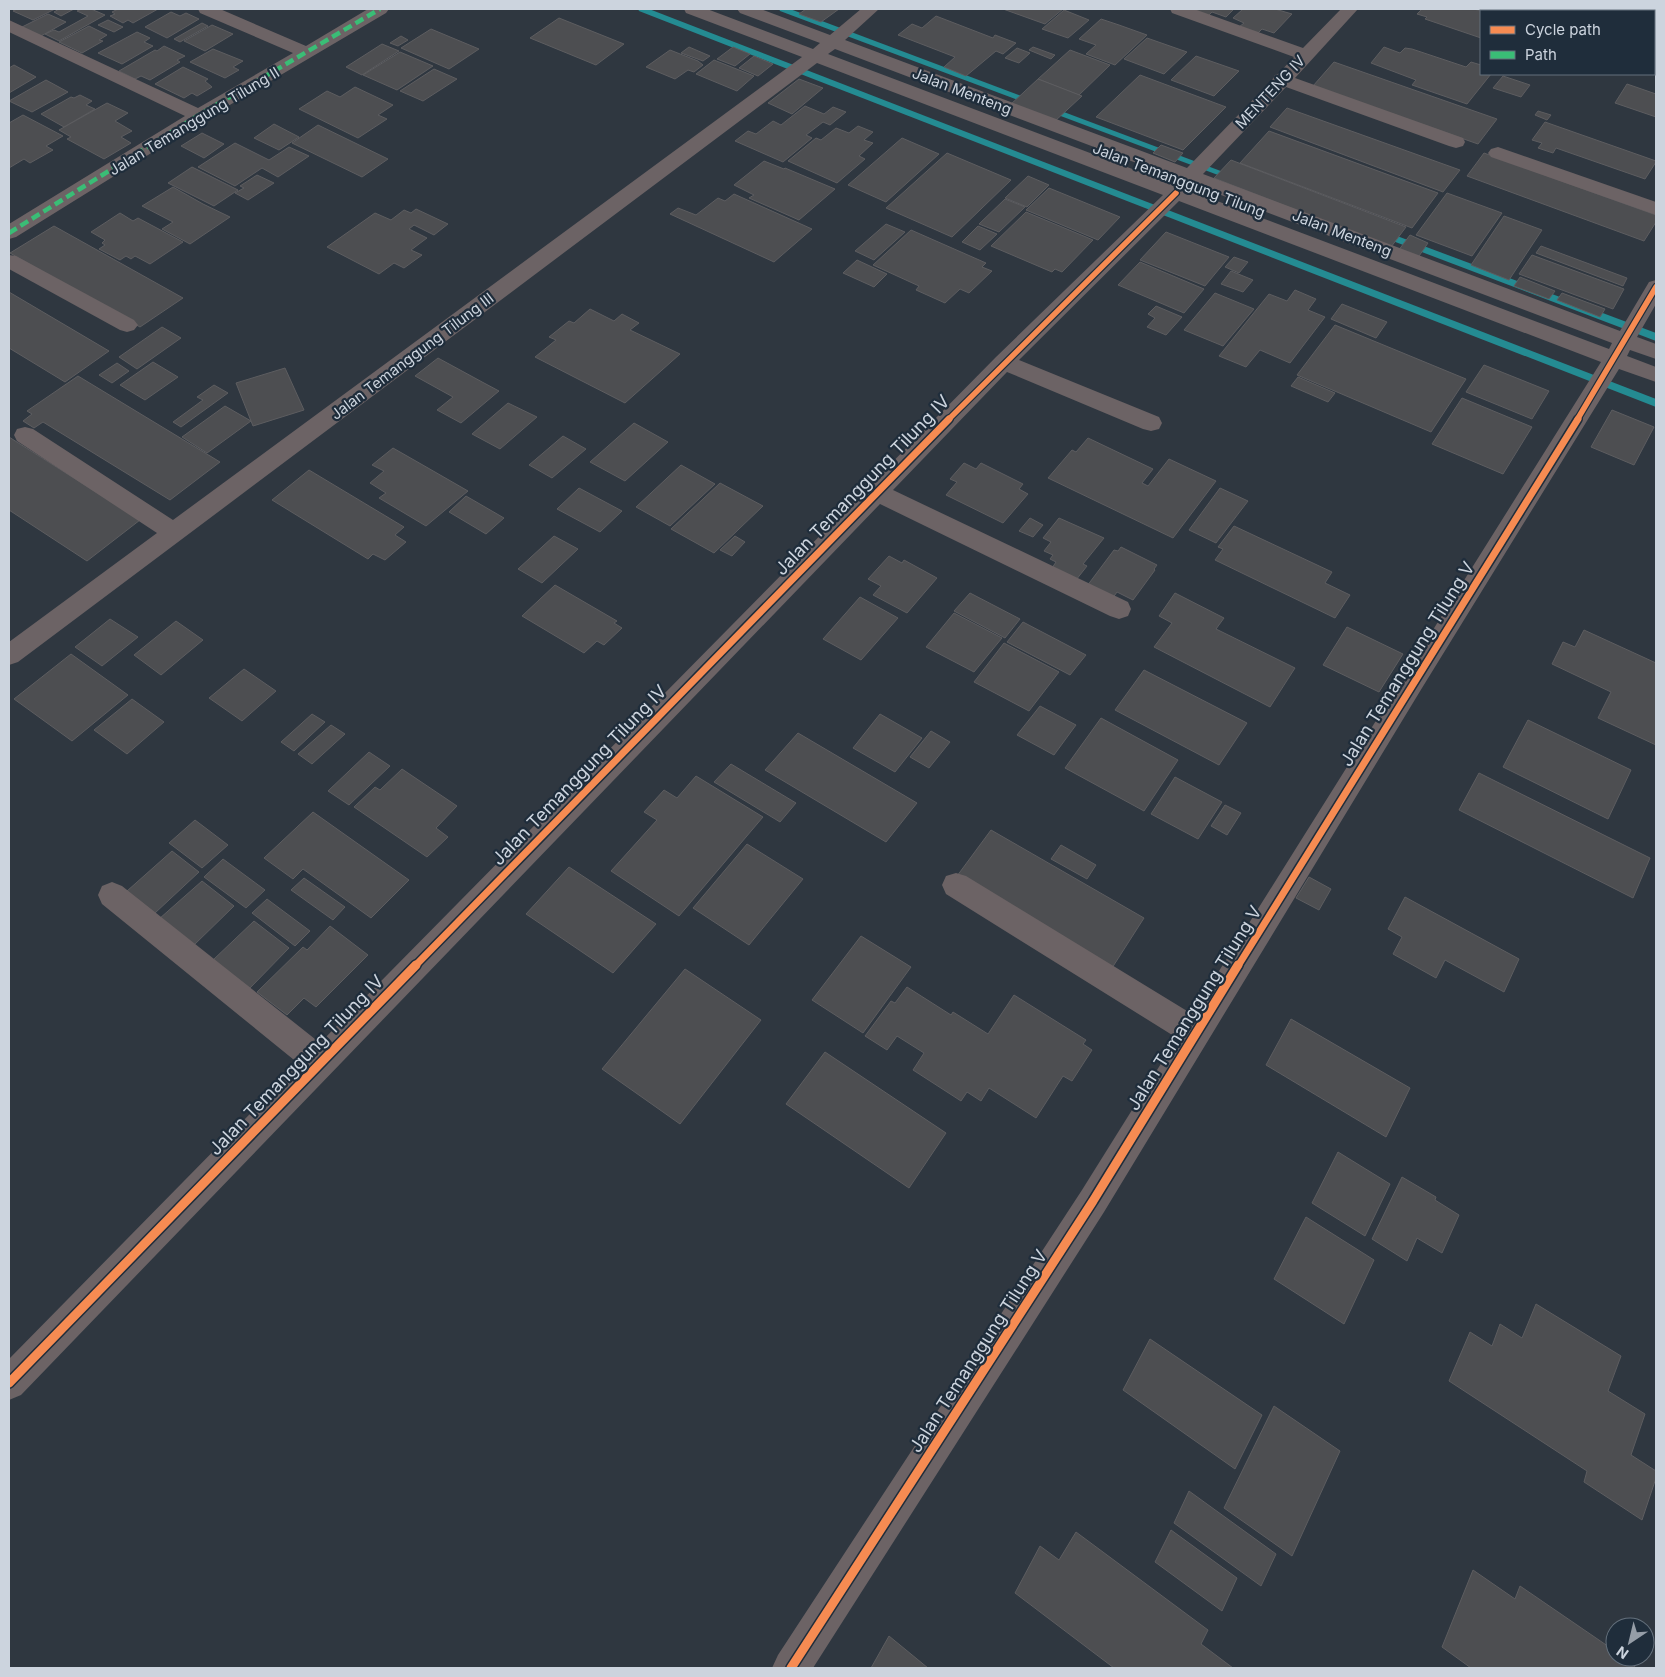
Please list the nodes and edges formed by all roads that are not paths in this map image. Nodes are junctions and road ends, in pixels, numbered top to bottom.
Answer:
1 (206, 9) edge
2 (380, 9) edge
3 (692, 9) edge
4 (746, 9) edge
5 (871, 9) edge
6 (1178, 9) edge
7 (1350, 9) edge
8 (9, 25) edge
9 (832, 41) junction
10 (307, 53) junction
11 (1305, 55) junction
12 (814, 56) junction
13 (1281, 79) junction
14 (200, 116) junction
15 (1456, 142) dead end
16 (1498, 153) dead end
17 (1183, 184) junction
18 (1656, 209) edge
19 (9, 233) edge
20 (9, 261) edge
21 (1656, 288) edge
22 (126, 325) dead end
23 (1620, 350) junction
24 (1656, 352) edge
25 (1004, 362) junction
26 (1656, 375) edge
27 (1151, 423) dead end
28 (25, 435) dead end
29 (877, 492) junction
30 (175, 533) junction
31 (1119, 609) dead end
32 (9, 656) edge
33 (956, 885) dead end
34 (112, 895) dead end
35 (1196, 1033) junction
36 (320, 1062) junction
37 (9, 1383) edge
38 (791, 1668) edge

1 - 10 street
2 - 10 street, Jalan Temanggung Tilung II
3 - 12 street, Jalan Temanggung Tilung
4 - 9 street, Jalan Menteng
5 - 9 street, Jalan Temanggung Tilung III
6 - 11 street
7 - 11 street, MENTENG IV
8 - 14 street
9 - 12 street, Jalan Temanggung Tilung III
9 - 17 street, Jalan Menteng
10 - 14 street, Jalan Temanggung Tilung II
11 - 13 street, MENTENG IV
12 - 17 street, Jalan Temanggung Tilung
12 - 30 street, Jalan Temanggung Tilung III
13 - 15 street
13 - 17 street, MENTENG IV
14 - 19 street, Jalan Temanggung Tilung II
16 - 18 street
17 - 23 street, Jalan Temanggung Tilung
17 - 25 street, Jalan Temanggung Tilung IV
20 - 22 street
21 - 23 street, Jalan Temanggung Tilung V
23 - 24 street
23 - 26 street, Jalan Temanggung Tilung
23 - 35 street, Jalan Temanggung Tilung V
25 - 27 street
25 - 29 street, Jalan Temanggung Tilung IV
28 - 30 street
29 - 31 street
29 - 36 street, Jalan Temanggung Tilung IV
30 - 32 street, Jalan Temanggung Tilung III
33 - 35 street
34 - 36 street
35 - 38 street, Jalan Temanggung Tilung V
36 - 37 street, Jalan Temanggung Tilung IV

